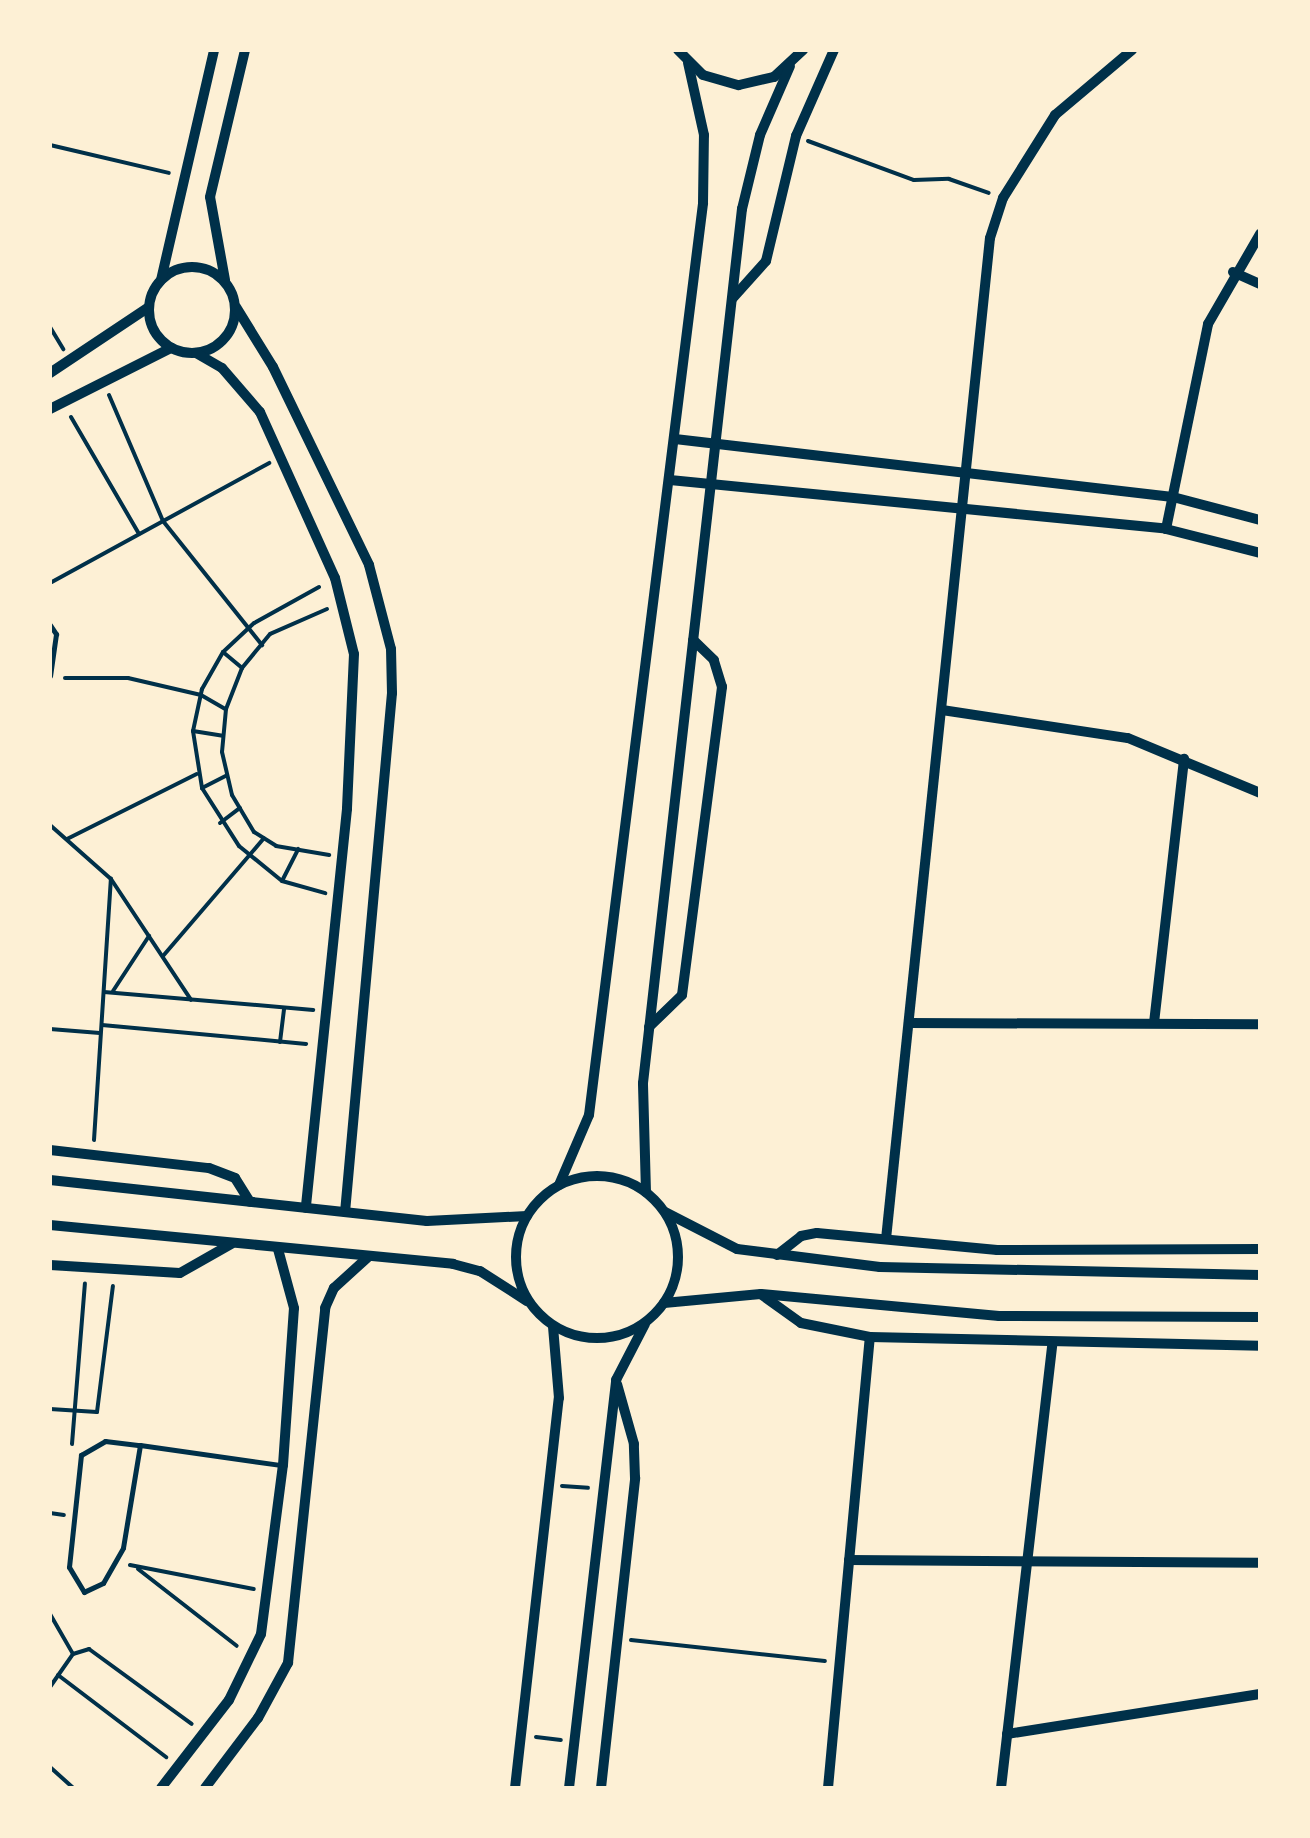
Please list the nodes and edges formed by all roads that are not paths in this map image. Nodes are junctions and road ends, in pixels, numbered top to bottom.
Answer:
1 (214, 50) edge
2 (245, 50) edge
3 (678, 50) edge
4 (802, 50) edge
5 (834, 50) edge
6 (1132, 50) edge
7 (688, 64) junction
8 (790, 66) junction
9 (1260, 234) edge
10 (1233, 272) junction
11 (161, 280) junction
12 (225, 281) junction
13 (1260, 284) edge
14 (732, 299) junction
15 (236, 306) junction
16 (149, 307) junction
17 (171, 348) junction
18 (196, 353) junction
19 (50, 373) edge
20 (50, 410) edge
21 (675, 439) junction
22 (715, 445) junction
23 (966, 472) junction
24 (670, 480) junction
25 (711, 484) junction
26 (1173, 496) junction
27 (963, 508) junction
28 (1260, 520) edge
29 (1166, 529) junction
30 (1260, 553) edge
31 (50, 625) edge
32 (693, 640) junction
33 (50, 677) edge
34 (942, 710) junction
35 (1184, 759) junction
36 (1260, 793) edge
37 (909, 1022) junction
38 (1154, 1023) junction
39 (1260, 1024) edge
40 (649, 1027) junction
41 (50, 1150) edge
42 (50, 1180) edge
43 (559, 1185) junction
44 (646, 1192) junction
45 (250, 1202) junction
46 (306, 1208) junction
47 (345, 1212) junction
48 (664, 1212) junction
49 (528, 1216) junction
50 (50, 1225) edge
51 (886, 1238) junction
52 (231, 1244) junction
53 (278, 1249) junction
54 (1260, 1249) edge
55 (778, 1255) junction
56 (367, 1258) junction
57 (50, 1265) edge
58 (1260, 1275) edge
59 (762, 1294) junction
60 (528, 1302) junction
61 (664, 1303) junction
62 (1260, 1316) edge
63 (648, 1320) junction
64 (553, 1326) junction
65 (870, 1336) junction
66 (1052, 1346) junction
67 (1260, 1346) edge
68 (616, 1380) junction
69 (140, 1446) junction
70 (283, 1465) junction
71 (850, 1560) junction
72 (1027, 1562) junction
73 (1260, 1563) edge
74 (1260, 1694) edge
75 (1008, 1734) junction
76 (161, 1788) edge
77 (205, 1788) edge
78 (515, 1788) edge
79 (569, 1788) edge
80 (601, 1788) edge
81 (828, 1788) edge
82 (1001, 1788) edge

1 - 11 street
2 - 12 street
3 - 7 street
4 - 8 street
5 - 14 street
6 - 23 street
7 - 8 street
7 - 21 street
8 - 14 street
9 - 10 street
10 - 13 street
10 - 26 street
11 - 12 street
11 - 16 street
12 - 15 street
14 - 22 street
15 - 18 street
15 - 47 street
16 - 17 street
16 - 19 street
17 - 18 street
17 - 20 street
18 - 46 street
21 - 22 street
21 - 24 street
22 - 23 street
22 - 25 street
23 - 26 street
23 - 27 street
24 - 25 street
24 - 43 street
25 - 27 street
25 - 32 street
26 - 28 street
26 - 29 street
27 - 29 street
27 - 34 street
29 - 30 street
31 - 33 lane
32 - 40 street
32 - 40 street
34 - 35 street
34 - 37 street
35 - 36 street
35 - 38 street
37 - 38 street
37 - 51 street
38 - 39 street
40 - 44 street
41 - 45 street
42 - 45 street
43 - 44 street
43 - 49 street
44 - 48 street
45 - 46 street
46 - 47 street
47 - 49 street
48 - 55 street
48 - 61 street
49 - 60 street
50 - 52 street
51 - 54 street
51 - 55 street
52 - 53 street
52 - 57 street
53 - 56 street
53 - 70 street
55 - 58 street
56 - 60 street
56 - 77 street
59 - 61 street
59 - 62 street
59 - 65 street
60 - 64 street
61 - 63 street
63 - 64 street
63 - 68 street
64 - 78 street
65 - 66 street
65 - 71 street
66 - 67 street
66 - 72 street
68 - 79 street
68 - 80 street
69 - 69 lane
69 - 70 lane
70 - 76 street
71 - 72 street
71 - 81 street
72 - 73 street
72 - 75 street
74 - 75 street
75 - 82 street

